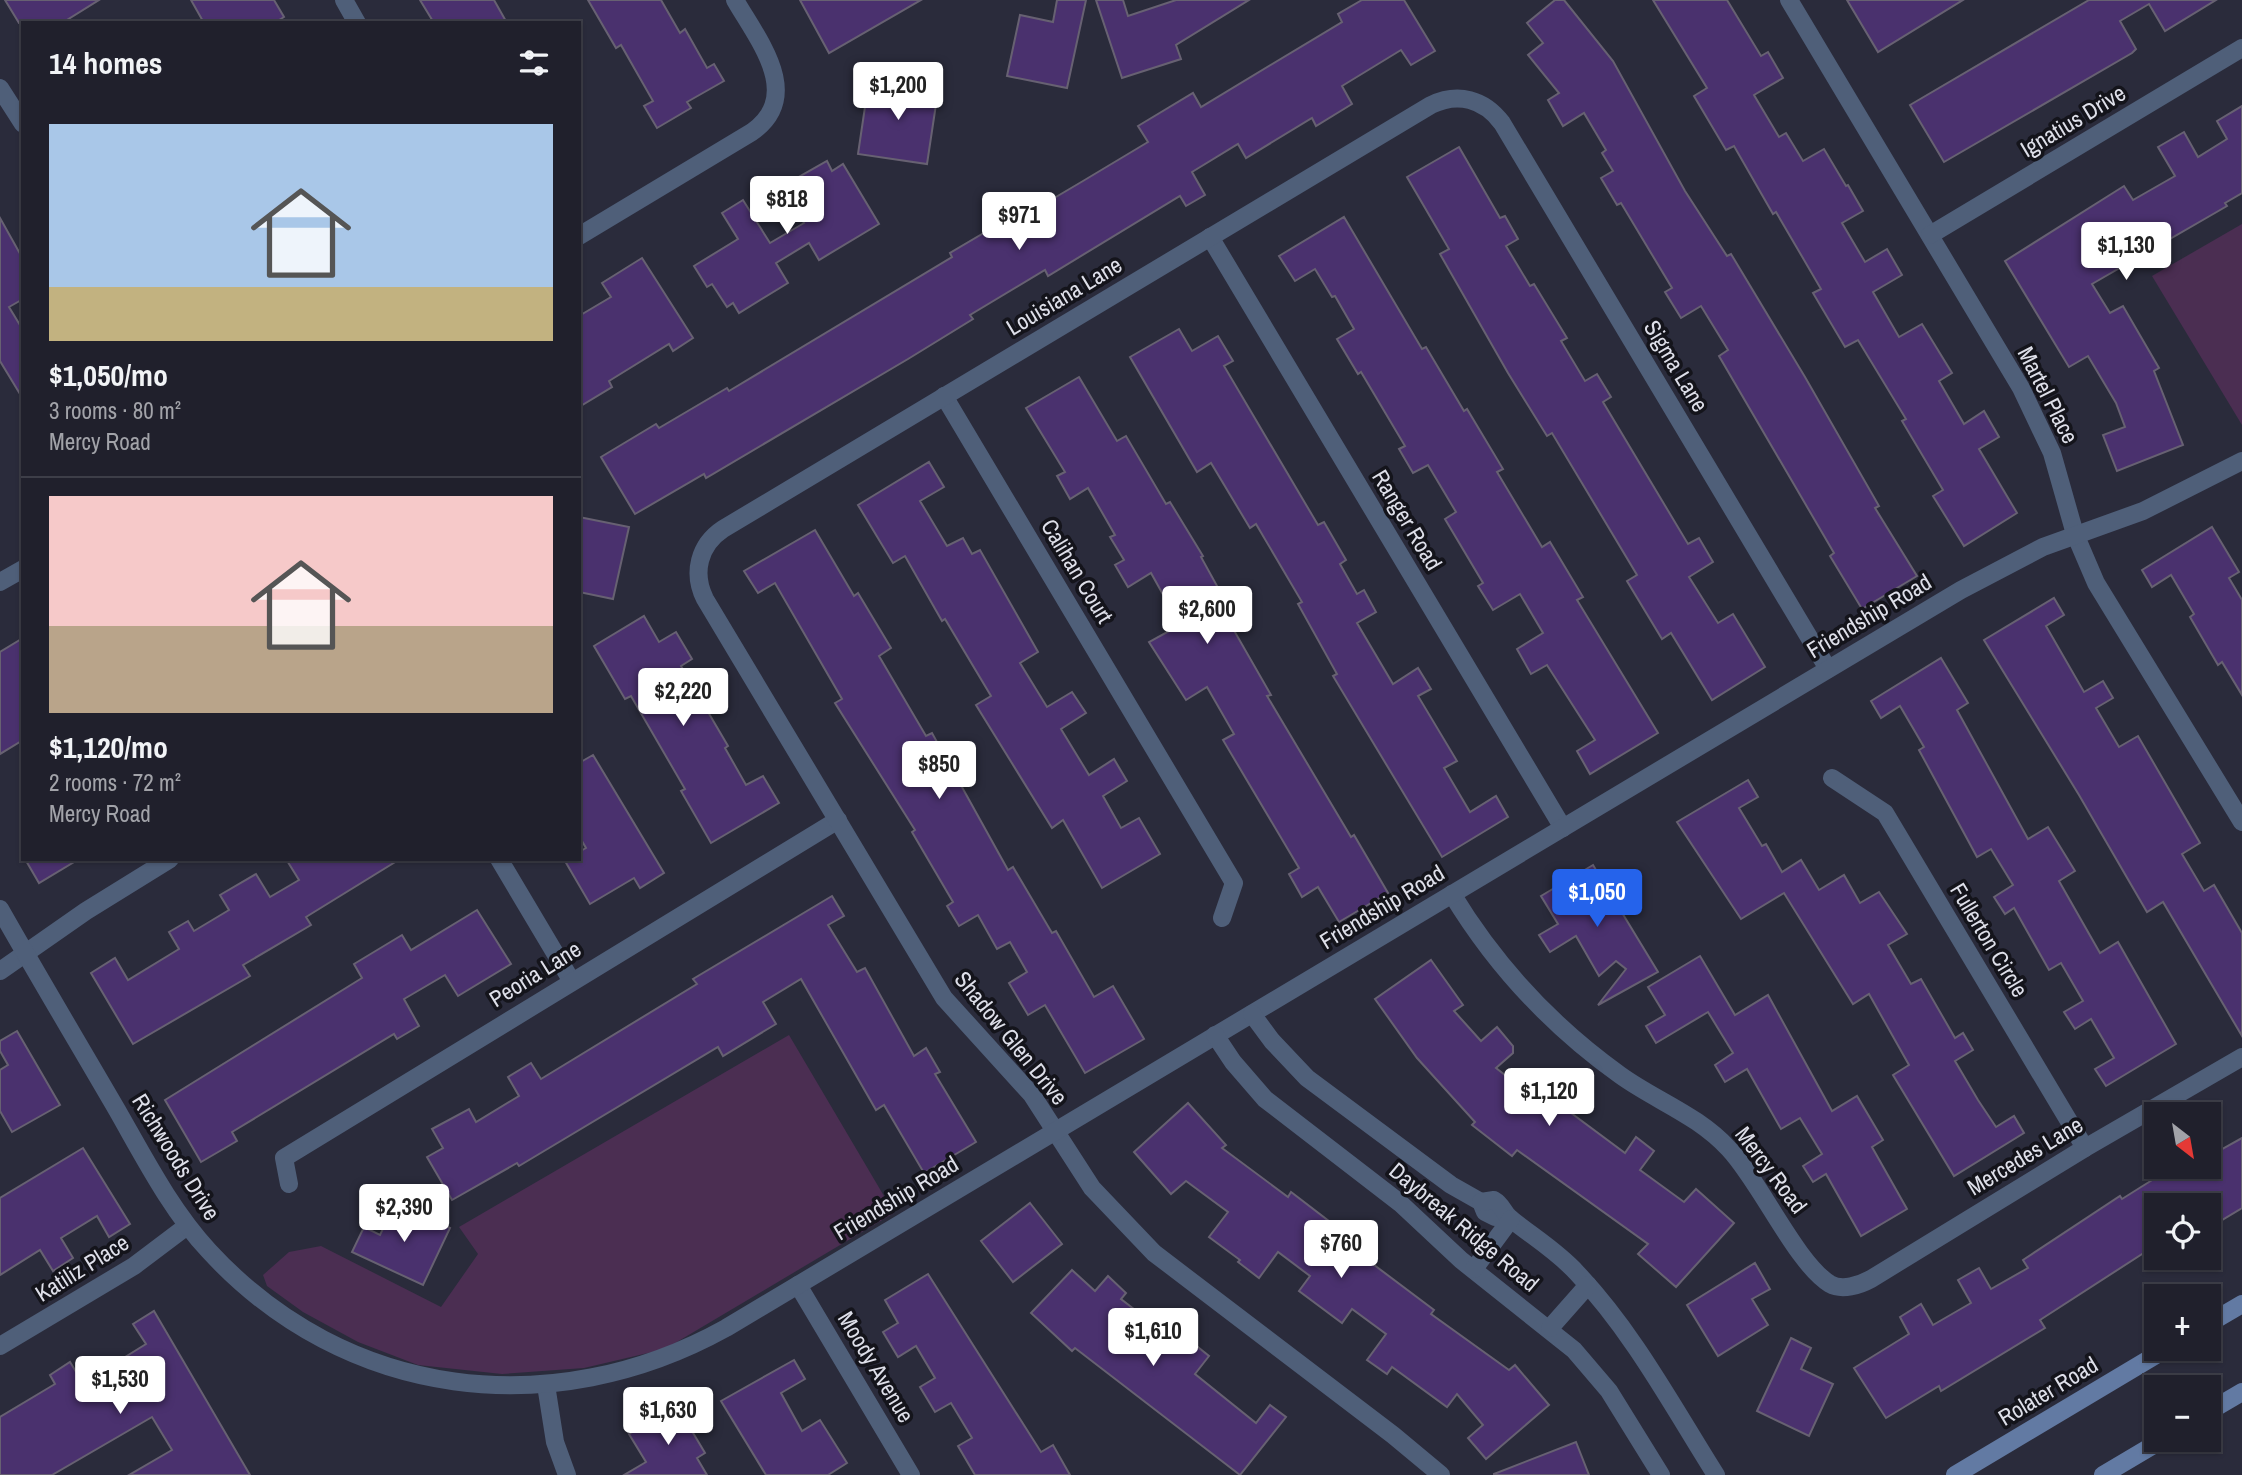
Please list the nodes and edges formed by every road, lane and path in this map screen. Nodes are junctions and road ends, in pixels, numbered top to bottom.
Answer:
1 (344, 0) edge
2 (736, 0) edge
3 (1789, 0) edge
4 (356, 21) edge
5 (2242, 48) edge
6 (0, 88) edge
7 (1470, 99) joint
8 (21, 121) edge
9 (581, 235) edge
10 (1930, 235) junction
11 (1210, 237) junction
12 (944, 396) junction
13 (2242, 461) edge
14 (2075, 534) junction
15 (700, 561) joint
16 (21, 570) edge
17 (0, 582) edge
18 (1828, 669) junction
19 (1832, 778) dead end
20 (838, 820) junction
21 (2242, 822) edge
22 (1563, 828) junction
23 (167, 861) edge
24 (500, 861) edge
25 (1452, 894) junction
26 (0, 909) edge
27 (1222, 918) dead end
28 (26, 954) junction
29 (0, 971) edge
30 (571, 980) junction
31 (1252, 1014) junction
32 (1215, 1035) junction
33 (2242, 1057) edge
34 (1054, 1132) junction
35 (2085, 1147) junction
36 (289, 1184) dead end
37 (1509, 1218) junction
38 (187, 1226) junction
39 (1474, 1269) junction
40 (1588, 1284) junction
41 (798, 1285) junction
42 (1832, 1285) joint
43 (2242, 1304) edge
44 (2221, 1316) edge
45 (1550, 1328) junction
46 (0, 1346) edge
47 (2146, 1361) edge
48 (546, 1385) junction
49 (2242, 1392) edge
50 (2221, 1404) edge
51 (2144, 1451) edge
52 (567, 1475) edge
53 (911, 1475) edge
54 (1441, 1475) edge
55 (1661, 1475) edge
56 (1716, 1475) edge
57 (1955, 1475) edge
58 (2103, 1475) edge

1 - 4 street
2 - 9 street
3 - 10 street, Martel Place
5 - 10 street, Ignatius Drive
6 - 8 street
7 - 11 street, Louisiana Lane
7 - 18 street, Sigma Lane
10 - 14 street, Martel Place
11 - 12 street, Louisiana Lane
11 - 22 street, Ranger Road
12 - 15 street, Louisiana Lane
12 - 27 street, Calihan Court
13 - 14 street, Friendship Road
14 - 18 street, Friendship Road
14 - 21 street, Martel Place
15 - 20 street, Shadow Glen Drive
16 - 17 street
18 - 22 street, Friendship Road
19 - 35 street, Fullerton Circle
20 - 30 street, Peoria Lane
20 - 34 street, Shadow Glen Drive
22 - 25 street, Friendship Road
23 - 28 street
24 - 30 street
25 - 31 street, Friendship Road
25 - 42 street, Mercy Road
26 - 28 street, Richwoods Drive
28 - 29 street
28 - 38 street, Richwoods Drive
30 - 36 street, Peoria Lane
31 - 32 street, Friendship Road
31 - 37 street, Daybreak Ridge Road
32 - 34 street, Friendship Road
32 - 39 street, Daybreak Ridge Road
33 - 35 street, Mercedes Lane
34 - 41 street, Friendship Road
34 - 54 street, Shadow Glen Drive
35 - 42 street, Mercedes Lane
37 - 39 street
37 - 40 street, Daybreak Ridge Road
38 - 46 street, Katiliz Place
38 - 48 street, Richwoods Drive
39 - 45 street, Daybreak Ridge Road
40 - 45 street
40 - 56 street, Daybreak Ridge Road
41 - 48 street, Friendship Road
41 - 53 street, Moody Avenue
43 - 44 main road
45 - 55 street, Daybreak Ridge Road
47 - 57 main road, Rolater Road
48 - 52 street
49 - 50 main road
51 - 58 main road

